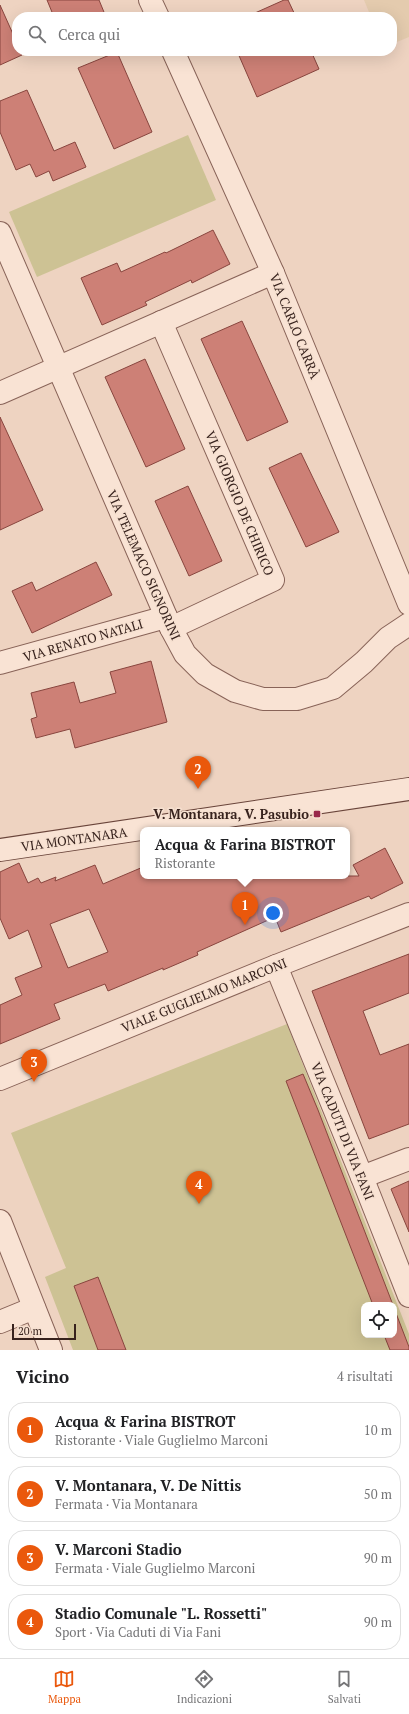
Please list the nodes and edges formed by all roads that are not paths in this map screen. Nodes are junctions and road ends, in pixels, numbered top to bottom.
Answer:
1 (150, 0) edge
2 (156, 12) edge
3 (175, 56) edge
4 (0, 233) edge
5 (273, 273) junction
6 (161, 322) junction
7 (58, 367) junction
8 (0, 392) edge
9 (409, 604) edge
10 (168, 623) junction
11 (409, 624) edge
12 (0, 663) edge
13 (409, 789) edge
14 (154, 827) edge
15 (140, 829) edge
16 (0, 850) edge
17 (409, 914) edge
18 (276, 966) junction
19 (0, 1079) edge
20 (409, 1159) edge
21 (362, 1177) junction
22 (0, 1221) edge
23 (409, 1296) edge
24 (34, 1308) junction
25 (0, 1322) edge
26 (50, 1350) edge

1 - 2 street
3 - 5 street, VIA CARLO CARRÀ
4 - 7 street, VIA TELEMACO SIGNORINI
5 - 6 street
5 - 9 street, VIA CARLO CARRÀ
6 - 7 street
6 - 10 street, VIA GIORGIO DE CHIRICO
7 - 8 street
7 - 10 street, VIA TELEMACO SIGNORINI
10 - 11 street, VIA TELEMACO SIGNORINI
10 - 12 street, VIA RENATO NATALI
13 - 14 street, VIA MONTANARA
15 - 16 street, VIA MONTANARA
17 - 18 street, VIALE GUGLIELMO MARCONI
18 - 19 street, VIALE GUGLIELMO MARCONI
18 - 21 street, VIA CADUTI DI VIA FANI
20 - 21 street
21 - 23 street, VIA CADUTI DI VIA FANI
22 - 24 street
24 - 25 street
24 - 26 street

